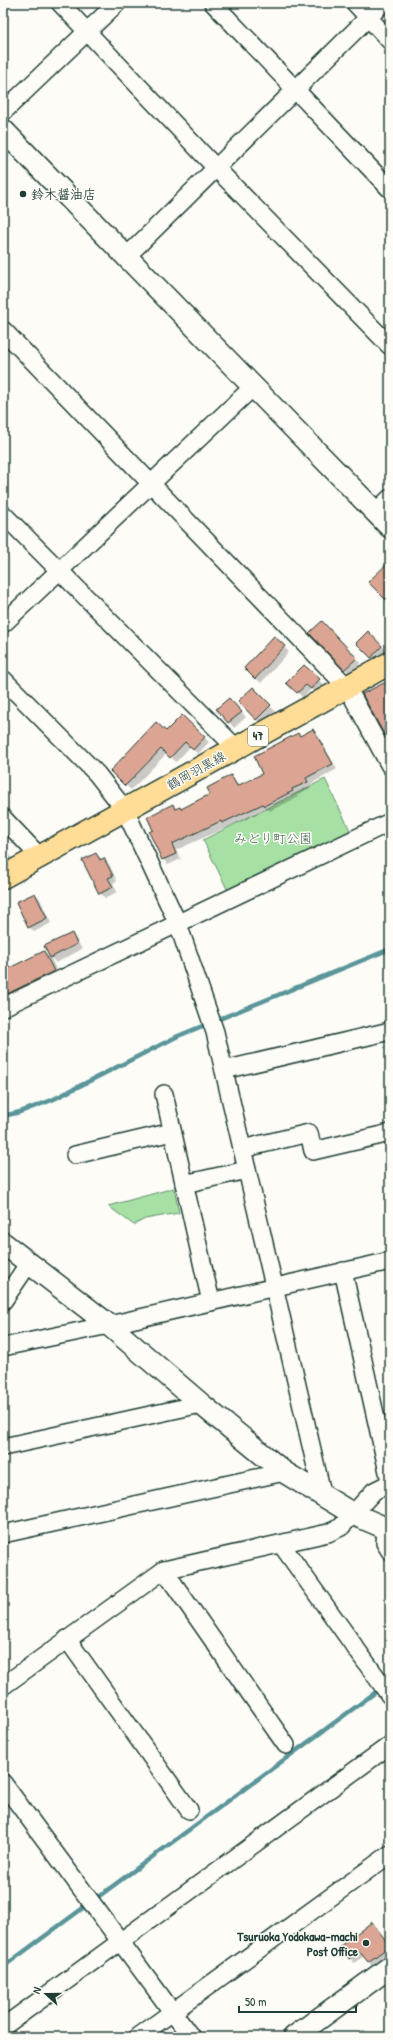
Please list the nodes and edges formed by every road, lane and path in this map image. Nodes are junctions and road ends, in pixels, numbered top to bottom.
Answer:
1 (60, 3) edge
2 (117, 3) edge
3 (213, 3) edge
4 (354, 3) edge
5 (383, 3) edge
6 (368, 17) junction
7 (86, 31) junction
8 (390, 41) edge
9 (295, 88) junction
10 (3, 112) edge
11 (3, 130) edge
12 (216, 168) junction
13 (390, 189) edge
14 (127, 256) junction
15 (3, 330) edge
16 (390, 346) edge
17 (253, 387) junction
18 (152, 483) junction
19 (383, 505) edge
20 (3, 514) edge
21 (390, 527) edge
22 (59, 572) junction
23 (3, 624) edge
24 (390, 663) edge
25 (3, 679) edge
26 (347, 687) junction
27 (236, 748) junction
28 (390, 766) edge
29 (125, 810) junction
30 (3, 818) edge
31 (390, 822) edge
32 (40, 857) junction
33 (3, 877) edge
34 (178, 924) junction
35 (3, 1006) edge
36 (390, 1031) edge
37 (224, 1070) junction
38 (164, 1094) dead end
39 (172, 1132) junction
40 (390, 1133) edge
41 (242, 1149) junction
42 (75, 1155) dead end
43 (247, 1170) junction
44 (184, 1184) junction
45 (3, 1243) edge
46 (390, 1261) edge
47 (29, 1263) junction
48 (343, 1271) junction
49 (273, 1287) junction
50 (3, 1301) edge
51 (211, 1302) junction
52 (109, 1325) junction
53 (3, 1347) edge
54 (201, 1404) junction
55 (3, 1448) edge
56 (284, 1472) junction
57 (390, 1482) edge
58 (323, 1497) junction
59 (353, 1514) junction
60 (388, 1529) edge
61 (3, 1534) edge
62 (281, 1544) junction
63 (390, 1551) edge
64 (164, 1570) junction
65 (67, 1639) junction
66 (3, 1686) edge
67 (390, 1696) edge
68 (286, 1745) dead end
69 (390, 1746) edge
70 (3, 1783) edge
71 (189, 1810) dead end
72 (390, 1854) edge
73 (121, 1941) junction
74 (390, 1967) edge
75 (173, 2012) junction
76 (3, 2026) edge
77 (138, 2037) edge
78 (191, 2037) edge
79 (294, 2037) edge

1 - 7 street
2 - 7 street
3 - 9 street
4 - 6 street
5 - 6 street
6 - 8 street
6 - 9 street
7 - 10 street
7 - 12 street
9 - 12 street
9 - 13 street
11 - 14 street
12 - 14 street
12 - 16 street
14 - 17 street
15 - 18 street
17 - 18 street
17 - 19 street
18 - 22 street
18 - 26 street
19 - 21 street
20 - 22 street
22 - 23 street
22 - 27 street
24 - 26 main road, 鶴岡羽黒線 / 47
25 - 29 street
26 - 27 main road, 鶴岡羽黒線 / 47
26 - 28 street
27 - 29 main road, 鶴岡羽黒線 / 47
29 - 32 main road, 鶴岡羽黒線 / 47
29 - 34 street
30 - 32 street
31 - 34 street
32 - 33 main road, 鶴岡羽黒線 / 47
34 - 35 street
34 - 37 street
36 - 37 street
37 - 41 street
38 - 39 street
39 - 42 street
39 - 44 street
40 - 41 street
41 - 43 street
43 - 44 street
43 - 49 street
44 - 51 street
45 - 47 street
46 - 48 street
47 - 50 street
47 - 52 street
48 - 49 street
48 - 57 street
49 - 51 street
49 - 58 street
51 - 52 street
52 - 53 street
52 - 54 street
54 - 55 street
54 - 56 street
56 - 58 street
56 - 61 street
57 - 59 street
58 - 59 street
59 - 60 street
59 - 62 street
60 - 63 street
62 - 64 street
62 - 67 street
64 - 65 street
64 - 68 street
65 - 66 street
65 - 71 street
69 - 73 street
70 - 73 street
72 - 75 street
73 - 75 street
73 - 76 street
74 - 79 street
75 - 77 street
75 - 78 street

